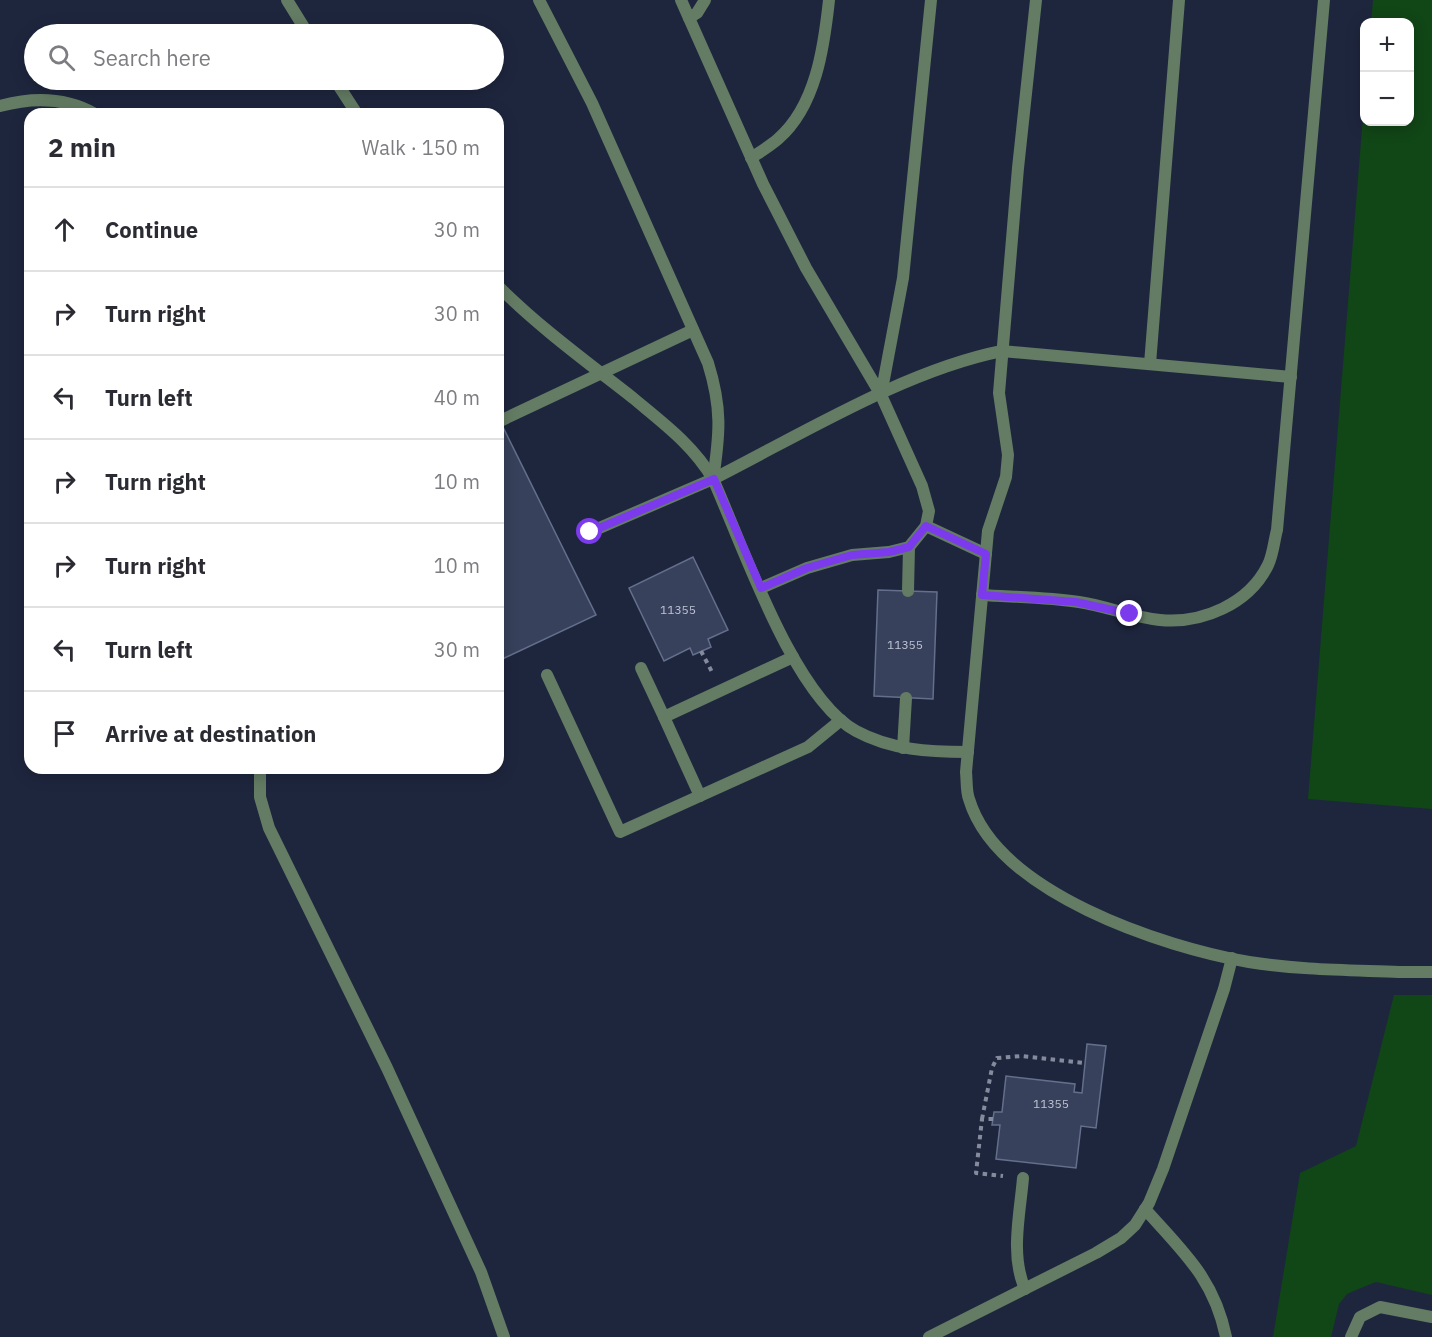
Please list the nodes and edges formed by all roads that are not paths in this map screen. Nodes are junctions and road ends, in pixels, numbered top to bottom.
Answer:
1 (287, 0) edge
2 (539, 0) edge
3 (681, 0) edge
4 (705, 0) edge
5 (829, 0) edge
6 (931, 0) edge
7 (1036, 0) edge
8 (1179, 0) edge
9 (1324, 0) edge
10 (689, 18) junction
11 (302, 24) edge
12 (341, 90) edge
13 (0, 106) edge
14 (84, 108) edge
15 (353, 108) edge
16 (751, 158) junction
17 (504, 291) edge
18 (693, 330) junction
19 (1002, 351) junction
20 (1150, 364) junction
21 (601, 373) junction
22 (1291, 377) junction
23 (881, 395) junction
24 (504, 419) edge
25 (714, 479) junction
26 (926, 526) junction
27 (590, 532) dead end
28 (909, 547) junction
29 (986, 554) junction
30 (761, 588) junction
31 (908, 591) dead end
32 (982, 595) junction
33 (793, 657) junction
34 (640, 668) dead end
35 (547, 675) dead end
36 (906, 698) dead end
37 (664, 717) junction
38 (841, 720) junction
39 (903, 748) junction
40 (968, 752) junction
41 (260, 774) edge
42 (700, 796) junction
43 (1232, 958) junction
44 (1432, 972) edge
45 (1023, 1178) dead end
46 (1145, 1209) junction
47 (1024, 1289) junction
48 (1432, 1317) edge
49 (504, 1337) edge
50 (929, 1337) edge
51 (1226, 1337) edge
52 (1351, 1337) edge

1 - 11 street
2 - 18 street
3 - 10 street
4 - 10 street
5 - 16 street
6 - 23 street
7 - 19 street
8 - 20 street
9 - 22 street
10 - 16 street
12 - 15 street
13 - 14 street
16 - 23 street
17 - 21 street
18 - 21 street
18 - 25 street
19 - 20 street
19 - 23 street
19 - 29 street
20 - 22 street
21 - 24 street
21 - 25 street
22 - 32 street
23 - 25 street
23 - 26 street
25 - 27 street
25 - 30 street
26 - 28 street
26 - 29 street
28 - 30 street
28 - 31 street
29 - 32 street
30 - 33 street
32 - 40 street
33 - 37 street
33 - 38 street
34 - 37 street
35 - 42 street
36 - 39 street
37 - 42 street
38 - 39 street
38 - 42 street
39 - 40 street
40 - 43 street
41 - 49 street
43 - 44 street
43 - 46 street
45 - 47 street
46 - 47 street
46 - 51 street
47 - 50 street
48 - 52 street

